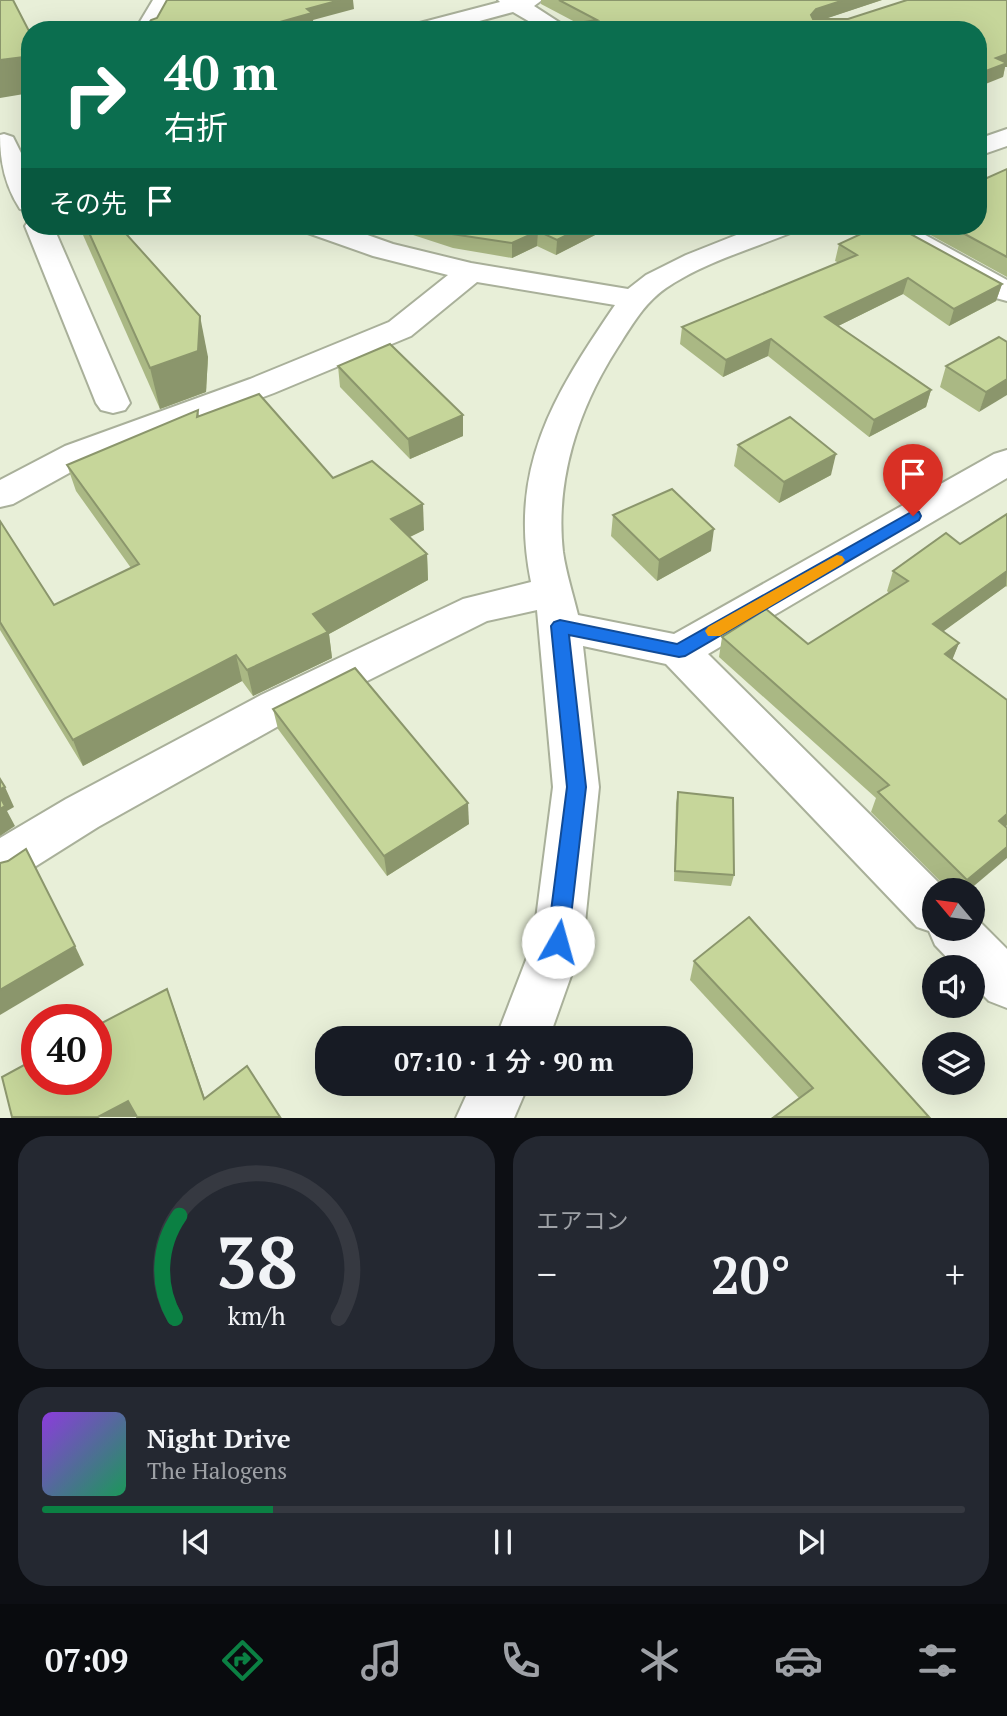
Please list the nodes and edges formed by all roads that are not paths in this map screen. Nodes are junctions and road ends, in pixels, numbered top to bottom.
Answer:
1 (164, 0) edge
2 (518, 1) edge
3 (151, 21) edge
4 (450, 21) edge
5 (546, 21) edge
6 (1007, 137) edge
7 (11, 140) edge
8 (987, 145) edge
9 (21, 173) edge
10 (43, 235) edge
11 (340, 235) edge
12 (760, 235) edge
13 (905, 235) edge
14 (471, 272) junction
15 (1007, 292) edge
16 (634, 299) junction
17 (113, 403) dead end
18 (1007, 462) edge
19 (0, 495) edge
20 (556, 609) junction
21 (679, 651) junction
22 (0, 863) edge
23 (922, 899) edge
24 (966, 942) edge
25 (1007, 984) edge
26 (526, 1026) edge
27 (495, 1096) edge
28 (484, 1118) edge

1 - 3 street
2 - 4 street
2 - 5 street
6 - 8 street
7 - 9 street
10 - 17 street
11 - 14 street
12 - 16 street
13 - 15 street
14 - 16 street
14 - 19 street
16 - 20 street
18 - 21 street
20 - 21 street
20 - 22 street
20 - 26 street
21 - 23 street
24 - 25 street
27 - 28 street

